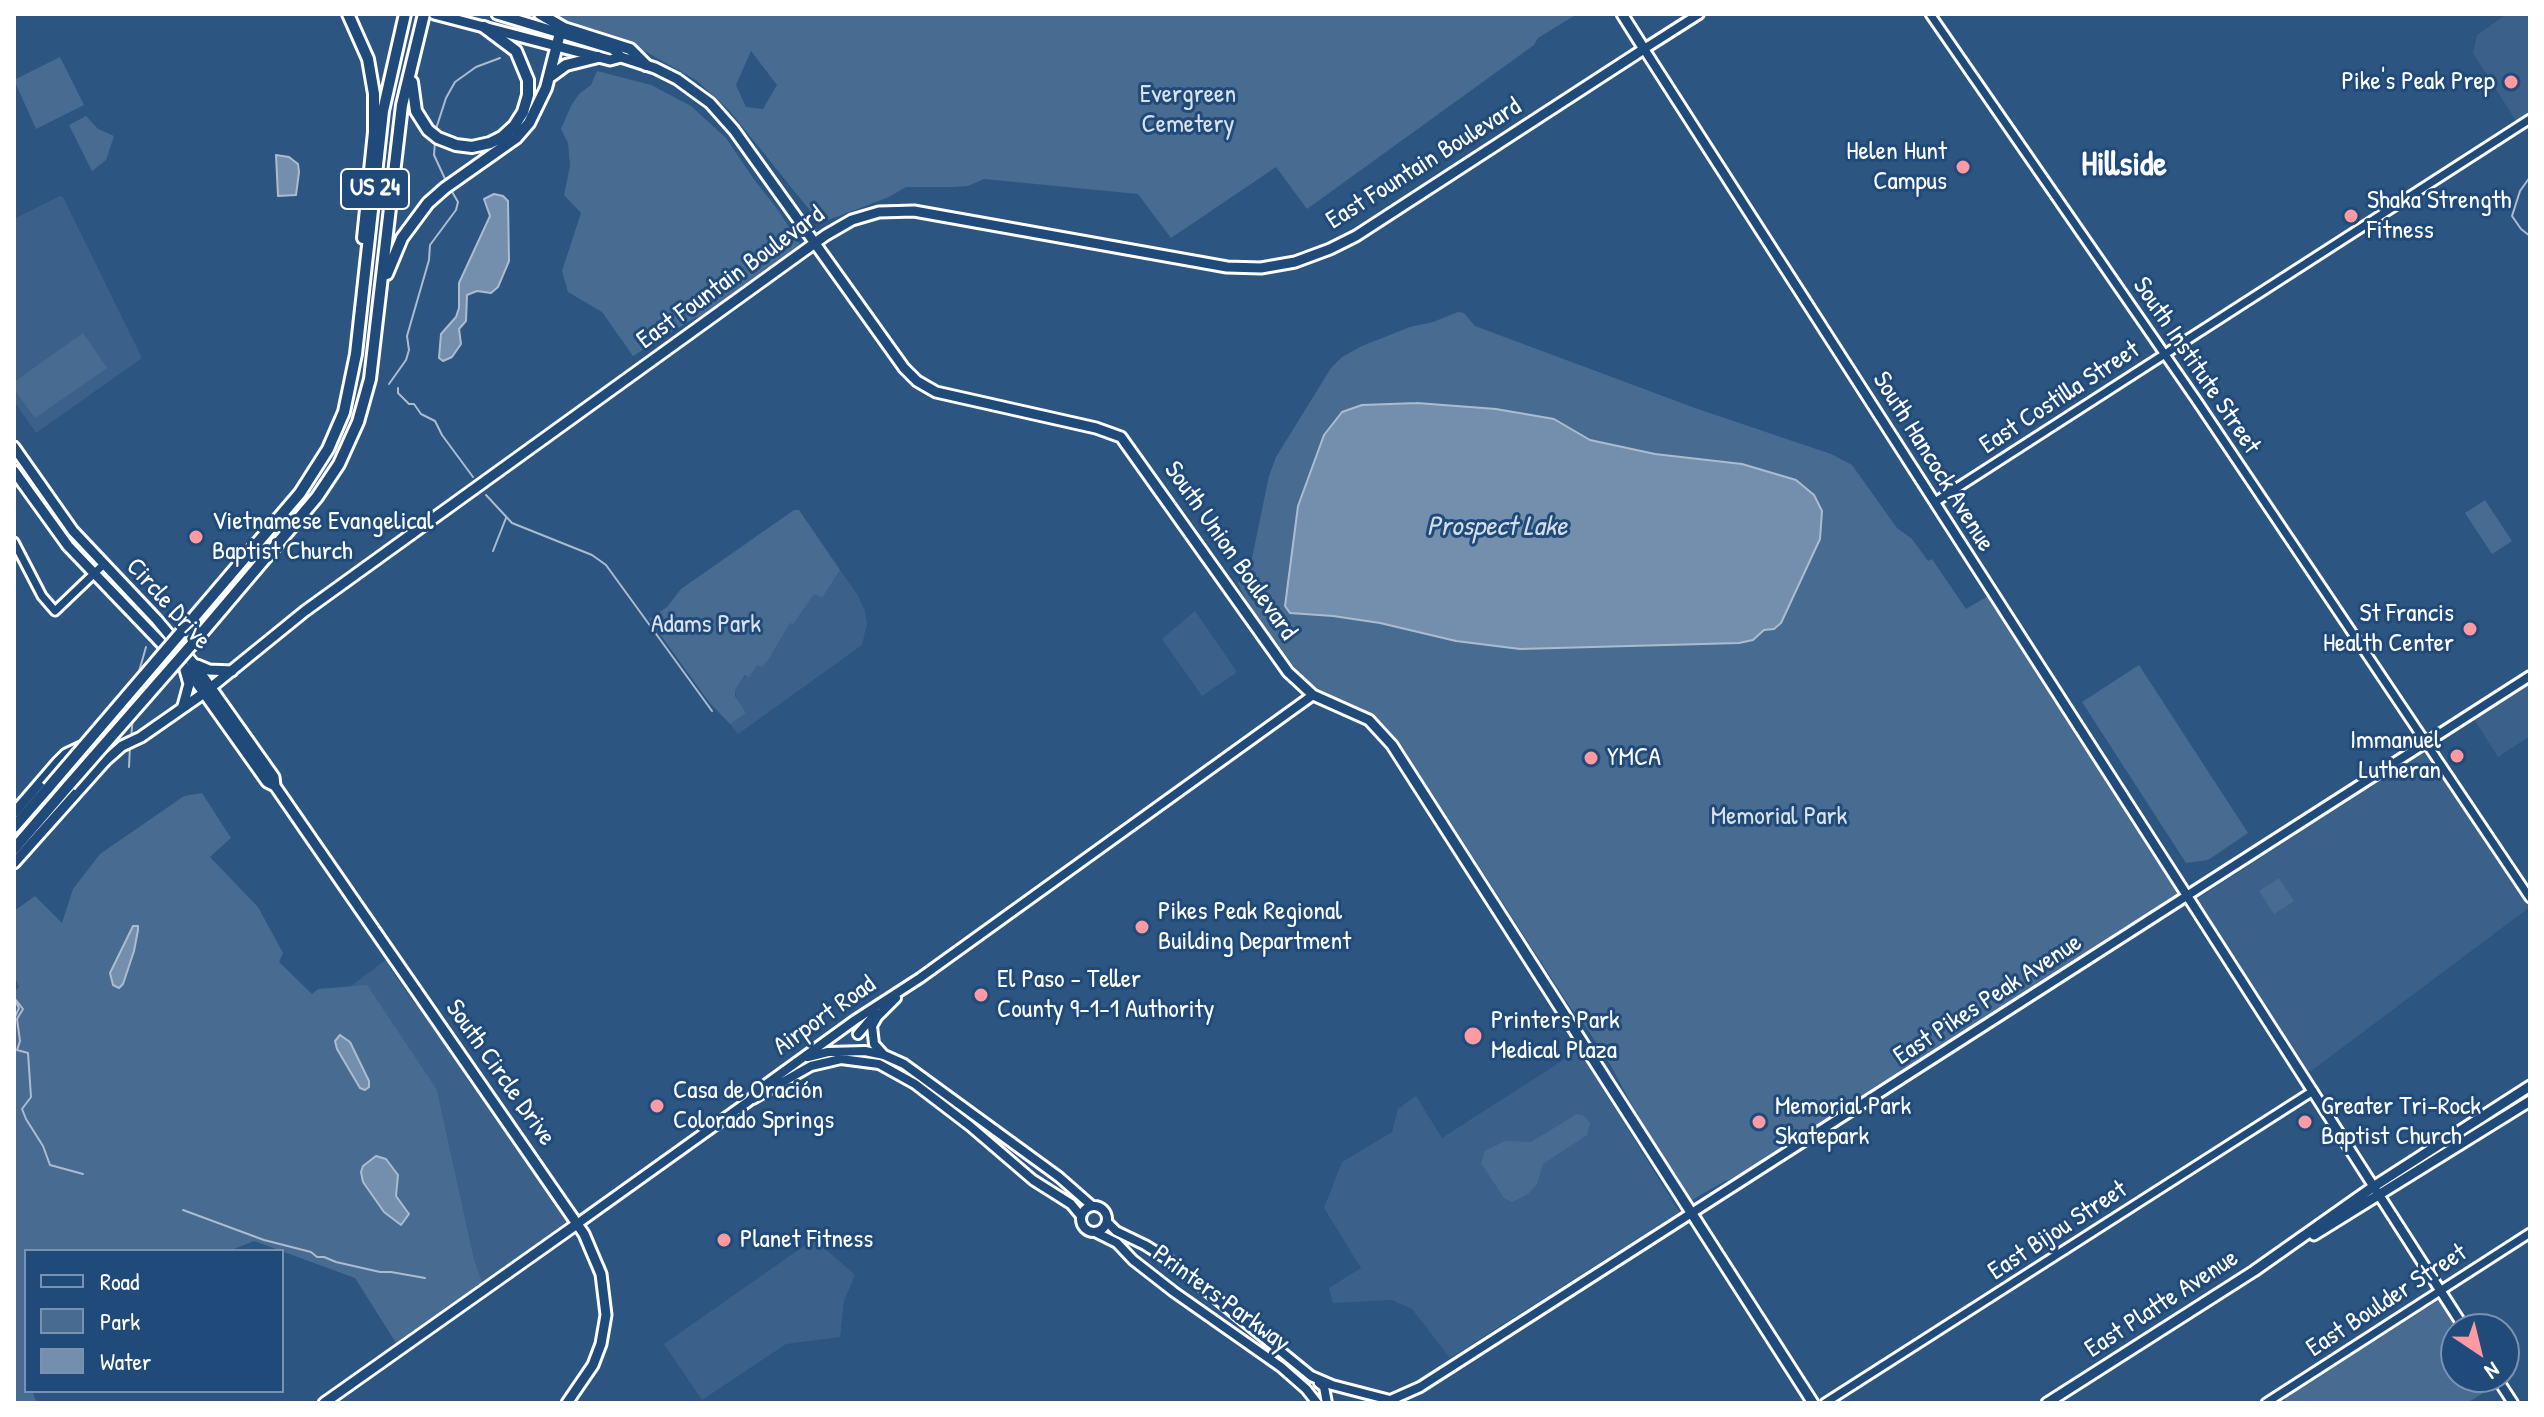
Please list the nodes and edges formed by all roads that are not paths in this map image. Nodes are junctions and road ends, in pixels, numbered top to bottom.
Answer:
1 (348, 14) edge
2 (405, 14) edge
3 (424, 14) edge
4 (434, 14) edge
5 (497, 14) edge
6 (540, 14) edge
7 (1622, 14) edge
8 (1699, 14) edge
9 (1930, 14) edge
10 (484, 27) junction
11 (560, 33) junction
12 (557, 46) junction
13 (1644, 49) junction
14 (413, 56) junction
15 (598, 57) junction
16 (621, 57) junction
17 (646, 65) junction
18 (550, 78) junction
19 (2530, 119) edge
20 (815, 244) junction
21 (380, 295) junction
22 (356, 354) junction
23 (2165, 354) junction
24 (14, 447) edge
25 (14, 471) edge
26 (1935, 502) junction
27 (14, 542) edge
28 (103, 565) junction
29 (93, 574) junction
30 (188, 664) junction
31 (232, 671) junction
32 (2530, 676) edge
33 (208, 690) junction
34 (1313, 695) junction
35 (183, 707) junction
36 (2425, 743) junction
37 (119, 746) junction
38 (14, 813) edge
39 (14, 827) edge
40 (14, 849) edge
41 (14, 863) edge
42 (2188, 896) junction
43 (2530, 898) edge
44 (908, 986) junction
45 (893, 1001) junction
46 (861, 1017) junction
47 (858, 1034) junction
48 (856, 1055) junction
49 (884, 1055) junction
50 (796, 1063) junction
51 (2530, 1086) edge
52 (2313, 1091) junction
53 (749, 1101) junction
54 (2530, 1101) edge
55 (2376, 1192) junction
56 (1096, 1206) junction
57 (1692, 1213) junction
58 (1081, 1216) junction
59 (1107, 1222) junction
60 (577, 1224) junction
61 (1094, 1233) junction
62 (2530, 1233) edge
63 (2441, 1290) junction
64 (2455, 1313) edge
65 (1311, 1376) junction
66 (1387, 1402) edge
67 (324, 1403) edge
68 (567, 1403) edge
69 (1317, 1403) edge
70 (1327, 1403) edge
71 (1813, 1403) edge
72 (1825, 1403) edge
73 (2047, 1403) edge
74 (2266, 1403) edge

1 - 22 highway
2 - 22 highway, US 24
3 - 14 highway, US 24
4 - 10 main road, South Union Boulevard
5 - 11 main road, South Union Boulevard
6 - 17 highway
7 - 13 main road
8 - 13 main road, East Fountain Boulevard
9 - 23 street, South Institute Street
10 - 12 main road, South Union Boulevard
10 - 14 highway
11 - 12 highway
11 - 16 main road, South Union Boulevard
12 - 15 main road, South Union Boulevard
12 - 18 highway
13 - 20 main road, East Fountain Boulevard
13 - 26 main road, South Hancock Avenue
14 - 21 highway, US 24
15 - 16 main road, South Union Boulevard
15 - 18 highway
16 - 17 main road, South Union Boulevard
17 - 20 main road, South Union Boulevard
18 - 21 highway
19 - 23 street, East Costilla Street
20 - 31 main road, East Fountain Boulevard
20 - 34 main road, South Union Boulevard
21 - 40 highway, US 24, bridge
22 - 39 highway, US 24, bridge
23 - 26 street, East Costilla Street
23 - 36 street, South Institute Street
24 - 28 main road, Circle Drive
25 - 29 main road, Circle Drive
26 - 42 main road, South Hancock Avenue
27 - 29 street
28 - 29 street
28 - 30 main road, Circle Drive
29 - 30 main road, Circle Drive
30 - 31 main road
30 - 33 main road, Circle Drive
30 - 35 main road
31 - 33 main road, East Fountain Boulevard
32 - 36 main road, East Pikes Peak Avenue
33 - 35 main road, East Fountain Boulevard
33 - 60 main road, South Circle Drive
34 - 44 main road, Airport Road
34 - 57 main road, South Union Boulevard
35 - 37 main road, East Fountain Boulevard
36 - 42 main road, East Pikes Peak Avenue
36 - 43 street, South Institute Street
37 - 38 main road, East Fountain Boulevard
37 - 41 main road, East Fountain Boulevard
42 - 52 main road, South Hancock Avenue
42 - 57 main road, East Pikes Peak Avenue
44 - 45 main road
44 - 46 main road, Airport Road
45 - 47 main road
45 - 49 main road
46 - 47 main road
46 - 50 main road, Airport Road
47 - 48 main road
48 - 49 main road
48 - 50 main road
48 - 53 main road
48 - 58 main road
49 - 56 main road
50 - 53 main road, Airport Road
51 - 55 main road, East Platte Avenue
52 - 55 main road, South Hancock Avenue
52 - 72 street, East Bijou Street
53 - 60 main road, Airport Road
54 - 55 main road, East Platte Avenue
55 - 63 main road, South Hancock Avenue
55 - 73 main road, East Platte Avenue
56 - 58 main road
56 - 59 main road
57 - 66 main road, East Pikes Peak Avenue
57 - 71 main road, South Union Boulevard
58 - 61 main road
59 - 61 main road
59 - 65 main road, Printers Parkway
60 - 67 main road, Airport Road
60 - 68 main road, South Circle Drive
61 - 69 main road, Printers Parkway
62 - 63 street, East Boulder Street
63 - 64 main road, South Hancock Avenue
63 - 74 street, East Boulder Street
65 - 66 main road, Printers Parkway
65 - 70 main road, Printers Parkway

